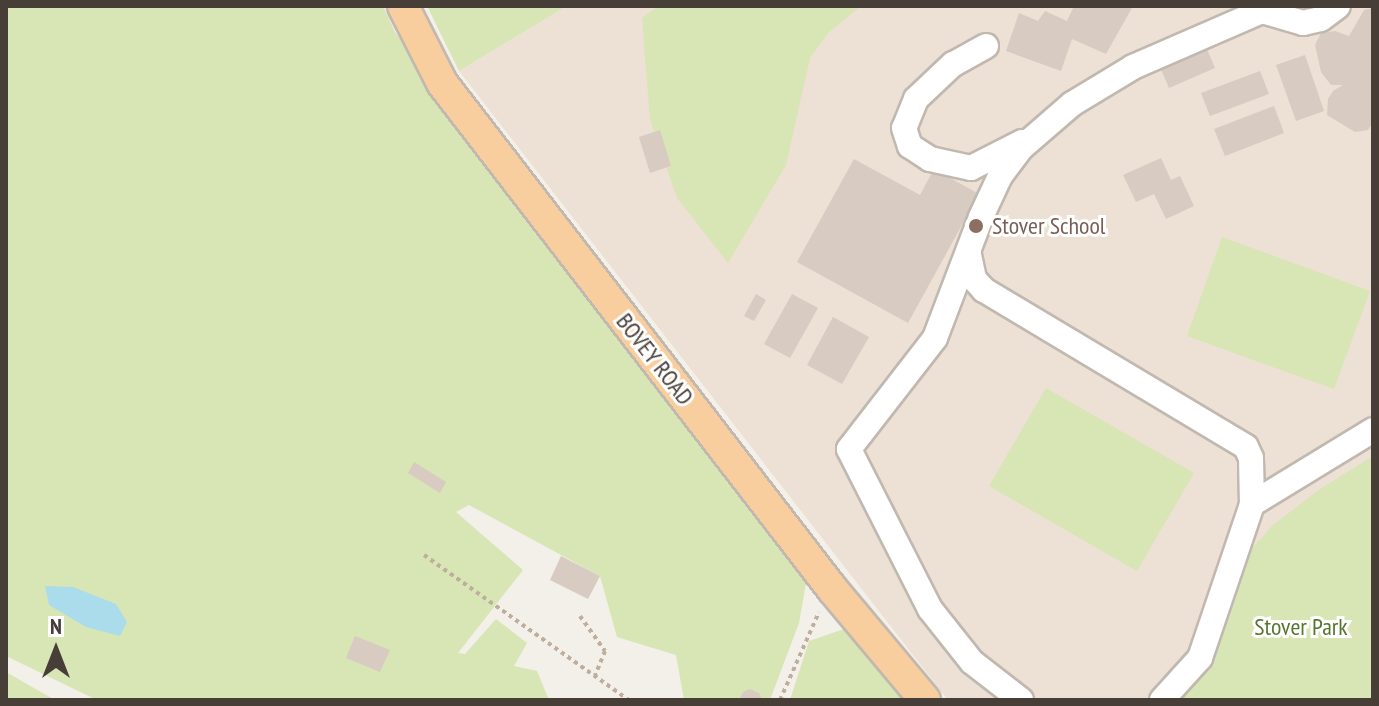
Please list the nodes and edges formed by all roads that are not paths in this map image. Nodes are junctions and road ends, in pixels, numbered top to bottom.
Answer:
1 (403, 6) edge
2 (1338, 6) edge
3 (1263, 9) edge
4 (986, 46) dead end
5 (1039, 133) junction
6 (969, 255) junction
7 (1373, 430) edge
8 (1252, 504) junction
9 (925, 700) edge
10 (1021, 700) edge
11 (1162, 700) edge

1 - 9 main road, BOVEY ROAD
2 - 3 lane
3 - 5 lane
4 - 5 lane
5 - 6 lane
6 - 8 lane
6 - 10 lane
7 - 8 lane
8 - 11 lane

